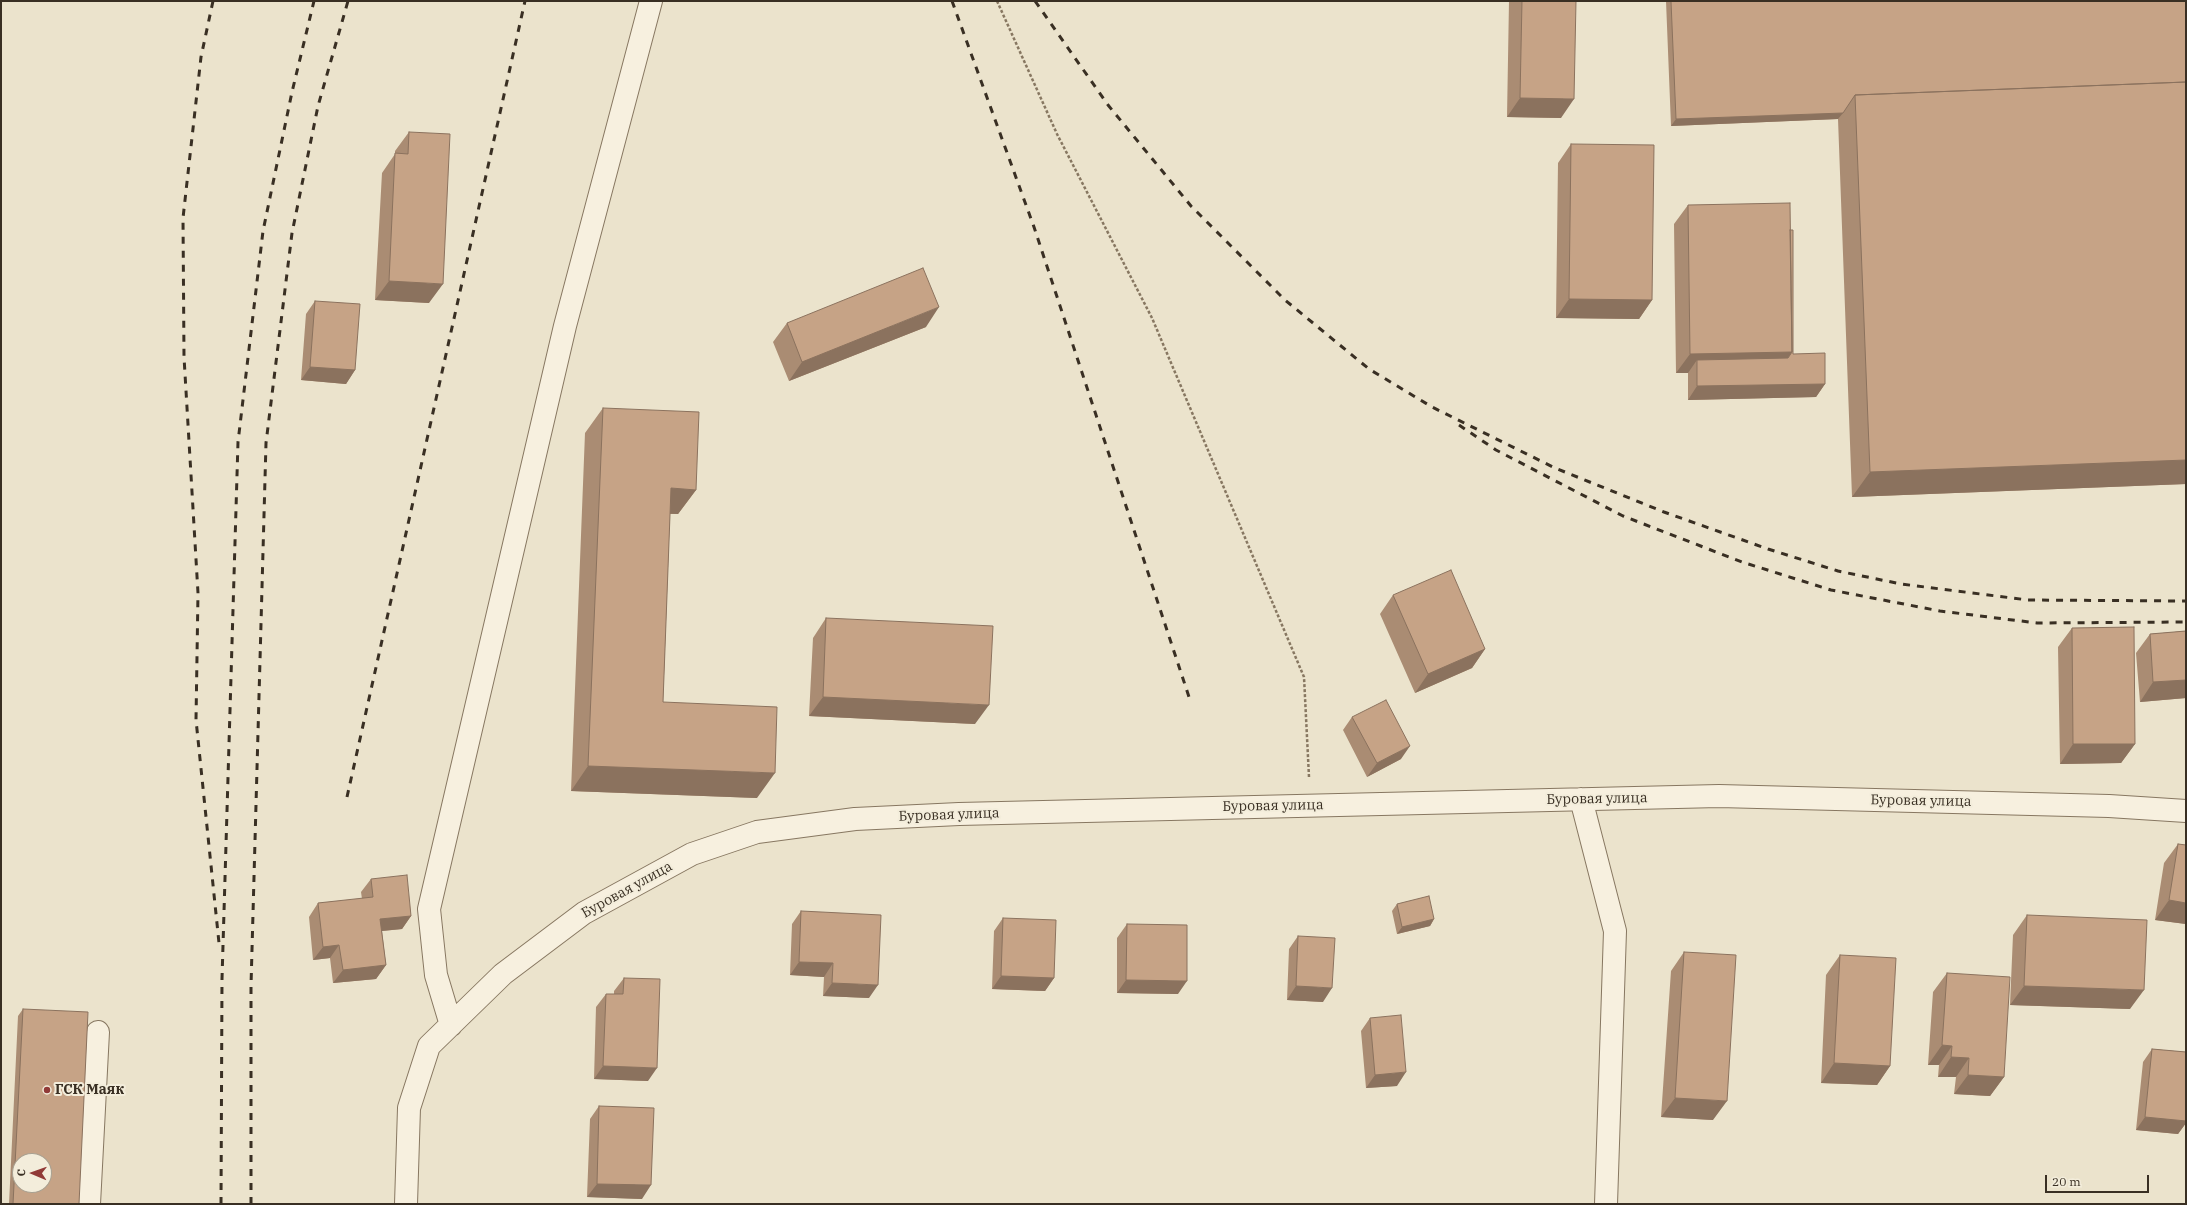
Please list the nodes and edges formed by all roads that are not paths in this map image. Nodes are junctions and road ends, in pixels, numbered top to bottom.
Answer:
1 (651, 1) edge
2 (1581, 799) junction
3 (2186, 811) edge
4 (451, 1025) junction
5 (98, 1032) dead end
6 (90, 1204) edge
7 (406, 1204) edge
8 (1606, 1204) edge

1 - 4 street
2 - 3 street, Буровая улица
2 - 4 street, Буровая улица
2 - 8 street
4 - 7 street, Буровая улица
5 - 6 street

